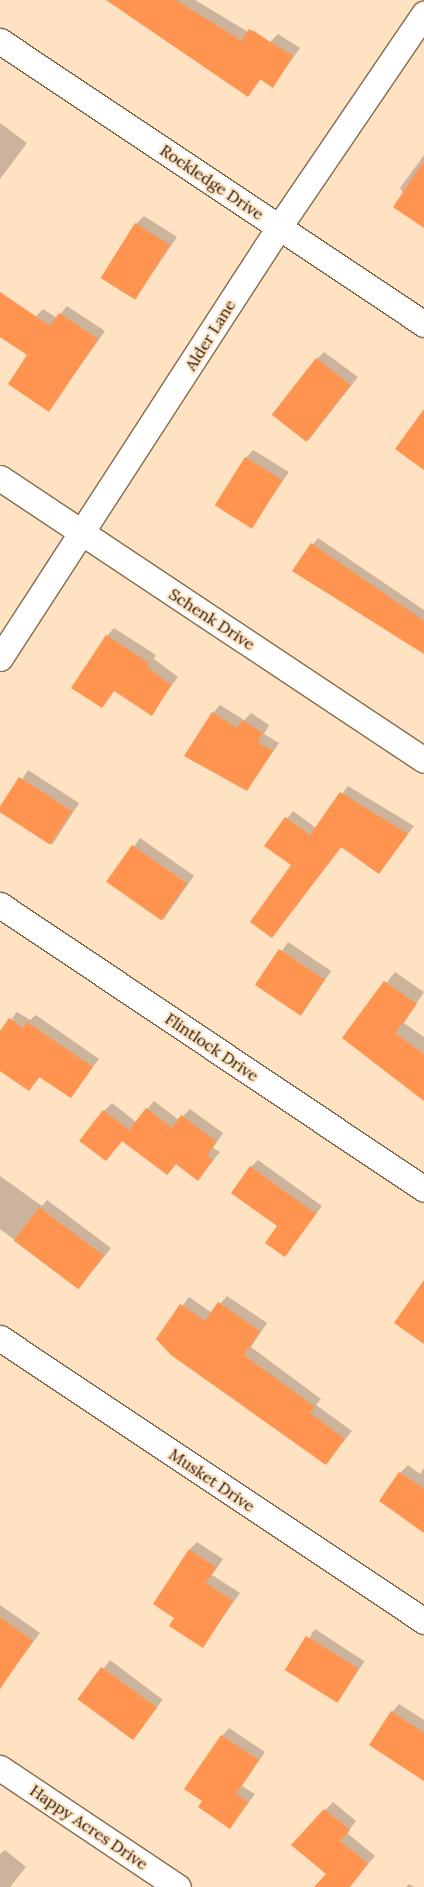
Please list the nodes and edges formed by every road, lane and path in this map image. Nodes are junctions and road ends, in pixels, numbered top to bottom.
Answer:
1 (424, 14) edge
2 (0, 41) edge
3 (279, 227) junction
4 (424, 324) edge
5 (0, 478) edge
6 (84, 535) junction
7 (0, 658) edge
8 (424, 760) edge
9 (0, 905) edge
10 (424, 1189) edge
11 (0, 1338) edge
12 (424, 1621) edge
13 (0, 1768) edge
14 (178, 1887) edge

1 - 3 street, Alder Lane
2 - 3 street, Rockledge Drive
3 - 4 street, Rockledge Drive
3 - 6 street, Alder Lane
5 - 6 street, Schenk Drive
6 - 7 street, Alder Lane
6 - 8 street, Schenk Drive
9 - 10 street, Flintlock Drive
11 - 12 street, Musket Drive
13 - 14 street, Happy Acres Drive

